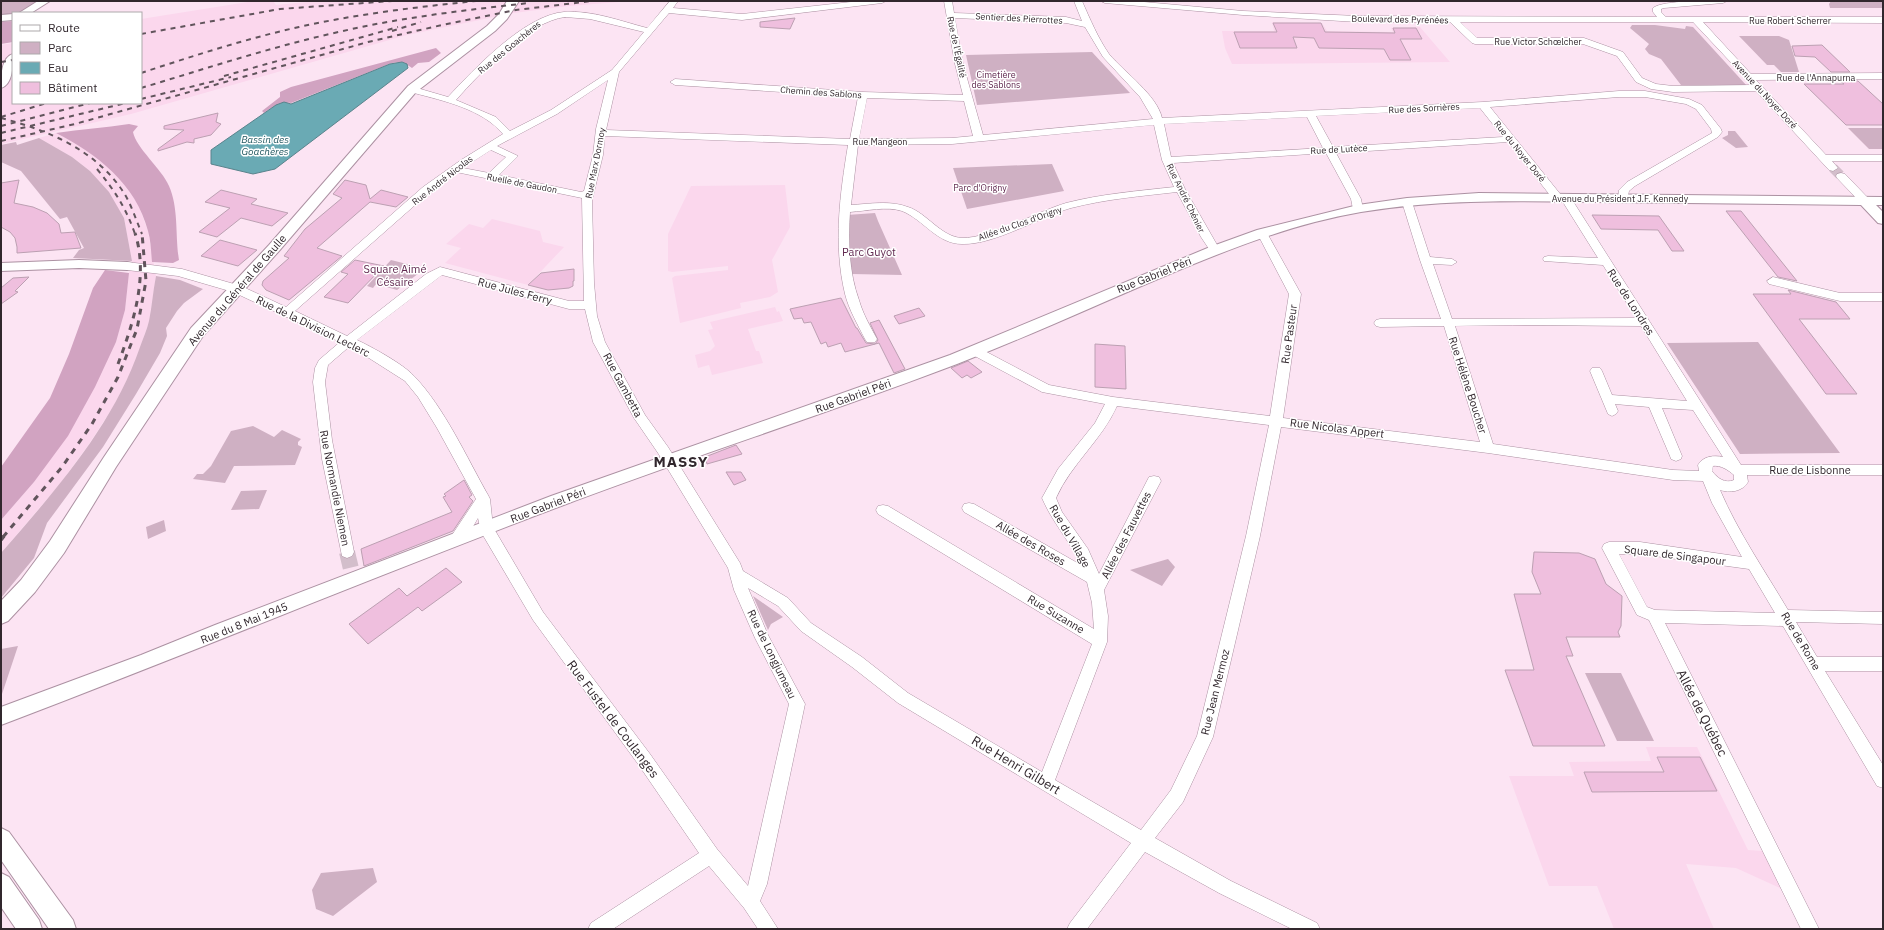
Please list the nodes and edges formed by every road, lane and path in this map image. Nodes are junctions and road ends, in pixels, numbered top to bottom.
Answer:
1 (508, 1) edge
2 (513, 1) edge
3 (674, 1) edge
4 (882, 1) edge
5 (948, 1) edge
6 (1078, 1) edge
7 (1105, 1) edge
8 (1723, 1) edge
9 (47, 2) edge
10 (667, 10) junction
11 (26, 12) edge
12 (950, 15) junction
13 (12, 17) edge
14 (1, 18) edge
15 (1452, 19) junction
16 (1664, 20) junction
17 (1696, 20) junction
18 (1883, 20) edge
19 (1088, 25) junction
20 (649, 31) junction
21 (482, 36) junction
22 (12, 59) edge
23 (615, 72) junction
24 (1883, 76) edge
25 (1749, 77) junction
26 (675, 82) dead end
27 (1, 84) edge
28 (1759, 88) junction
29 (586, 90) junction
30 (417, 91) dead end
31 (610, 95) junction
32 (862, 95) junction
33 (967, 98) junction
34 (450, 101) junction
35 (1483, 105) junction
36 (1310, 114) junction
37 (1158, 122) junction
38 (601, 133) junction
39 (509, 135) junction
40 (980, 139) junction
41 (1510, 139) junction
42 (854, 142) junction
43 (489, 146) junction
44 (1331, 150) junction
45 (1824, 158) junction
46 (1883, 158) edge
47 (1167, 160) junction
48 (1833, 168) tunnel mouth
49 (455, 169) junction
50 (1840, 176) tunnel mouth
51 (491, 177) junction
52 (1180, 189) junction
53 (589, 193) junction
54 (1561, 197) junction
55 (1623, 198) junction
56 (1864, 200) junction
57 (1883, 200) edge
58 (1407, 202) junction
59 (844, 209) junction
60 (1358, 209) junction
61 (1883, 220) edge
62 (1262, 233) junction
63 (1215, 250) junction
64 (1548, 259) dead end
65 (1425, 260) junction
66 (1452, 262) dead end
67 (1605, 262) junction
68 (127, 266) joint
69 (1, 267) edge
70 (440, 271) joint
71 (1773, 281) dead end
72 (237, 289) junction
73 (1883, 297) edge
74 (589, 305) junction
75 (286, 313) junction
76 (1448, 322) junction
77 (1644, 322) junction
78 (1380, 323) dead end
79 (871, 339) dead end
80 (348, 341) junction
81 (975, 351) junction
82 (1596, 371) dead end
83 (1607, 399) junction
84 (1113, 401) junction
85 (1653, 402) junction
86 (1697, 406) junction
87 (1612, 412) dead end
88 (1277, 420) junction
89 (1720, 444) junction
90 (1488, 448) junction
91 (1676, 456) dead end
92 (668, 460) junction
93 (1716, 461) junction
94 (1737, 470) junction
95 (1883, 470) edge
96 (1708, 476) junction
97 (1154, 481) dead end
98 (1730, 487) junction
99 (483, 499) junction
100 (1719, 503) junction
101 (969, 508) dead end
102 (883, 510) dead end
103 (486, 528) junction
104 (457, 540) junction
105 (347, 552) tunnel mouth
106 (1753, 564) junction
107 (738, 575) junction
108 (1096, 583) junction
109 (1, 615) edge
110 (1654, 616) junction
111 (1787, 618) junction
112 (1883, 618) edge
113 (1100, 642) junction
114 (1814, 664) junction
115 (1883, 664) edge
116 (1, 716) edge
117 (1883, 780) edge
118 (1046, 783) junction
119 (1, 840) edge
120 (1143, 840) junction
121 (711, 854) junction
122 (1, 885) edge
123 (750, 902) junction
124 (30, 929) edge
125 (64, 929) edge
126 (597, 929) edge
127 (769, 929) edge
128 (1076, 929) edge
129 (1311, 929) edge
130 (1810, 929) edge

1 - 21 main road, Avenue du Général de Gaulle
2 - 21 main road, Avenue du Général de Gaulle
3 - 10 street
4 - 10 street
5 - 12 street, Rue de l'Égalité
6 - 19 street, Rue André Chénier
7 - 15 street, Boulevard des Pyrénées
8 - 16 street
9 - 11 street
10 - 20 street
12 - 19 street, Sentier des Pierrottes
12 - 33 street, Rue de l'Égalité
13 - 14 street
15 - 16 street, Boulevard des Pyrénées
15 - 28 street, Rue Victor Schœlcher
16 - 17 street, Boulevard des Pyrénées
17 - 18 street, Rue Robert Scherrer
17 - 25 street, Avenue du Noyer Doré
19 - 37 street, Rue André Chénier
20 - 23 street
20 - 34 street, Rue des Goachères
21 - 72 main road, Avenue du Général de Gaulle
22 - 27 street
23 - 29 street, Rue André Nicolas
23 - 31 street, Rue Marx Dormoy
24 - 25 street, Rue de l'Annapurna
25 - 28 street, Avenue du Noyer Doré
26 - 32 street, Chemin des Sablons
28 - 45 street, Avenue du Noyer Doré
29 - 31 street
29 - 39 street, Rue André Nicolas
30 - 34 street
31 - 38 street, Rue Marx Dormoy
32 - 33 street, Chemin des Sablons
32 - 42 street
33 - 40 street, Rue de l'Égalité
34 - 39 street
35 - 36 street, Rue des Sorrières
35 - 41 street, Rue du Noyer Doré
35 - 55 street, Rue des Sorrières
36 - 37 street, Rue des Sorrières
36 - 44 street
37 - 40 street, Rue Mangeon
37 - 47 street, Rue André Chénier
38 - 42 street, Rue Mangeon
38 - 53 street, Rue Marx Dormoy
39 - 43 street, Rue André Nicolas
40 - 42 street, Rue Mangeon
41 - 44 street, Rue de Lutèce
41 - 54 street, Rue du Noyer Doré
42 - 59 street
43 - 49 street, Rue André Nicolas
43 - 51 street
44 - 47 street, Rue de Lutèce
44 - 60 street
45 - 46 street
45 - 48 street, Avenue du Noyer Doré
47 - 52 street, Rue André Chénier
49 - 51 street, Ruelle de Gaudon
49 - 75 street, Rue André Nicolas
50 - 56 street
51 - 53 street, Ruelle de Gaudon
52 - 59 street, Allée du Clos d'Origny
52 - 63 street, Rue André Chénier
53 - 74 street, Rue Marx Dormoy
54 - 55 street, Avenue du Président J.F. Kennedy
54 - 58 street, Avenue du Président J.F. Kennedy
54 - 67 street, Rue de Londres
55 - 56 street, Avenue du Président J.F. Kennedy
56 - 57 street, Avenue du Président J.F. Kennedy
56 - 61 street
58 - 60 street, Avenue du Président J.F. Kennedy
58 - 65 street, Rue Hélène Boucher
59 - 79 street
60 - 62 street, Avenue du Président J.F. Kennedy
62 - 63 street, Rue Gabriel Péri
62 - 88 street, Rue Pasteur
63 - 81 street, Rue Gabriel Péri
64 - 67 street
65 - 66 street
65 - 76 street, Rue Hélène Boucher
67 - 77 street, Rue de Londres
68 - 69 street, Rue de la Division Leclerc
68 - 72 street, Rue de la Division Leclerc
70 - 74 street, Rue Jules Ferry
70 - 80 street, Rue Normandie Niemen
71 - 73 street
72 - 75 street, Rue de la Division Leclerc
72 - 109 main road, Avenue du Général de Gaulle
74 - 92 street, Rue Gambetta
75 - 80 street, Rue de la Division Leclerc
76 - 77 street, Rue Hélène Boucher
76 - 78 street, Rue Hélène Boucher
76 - 90 street, Rue Hélène Boucher
77 - 86 street, Rue de Londres
80 - 99 street, Rue de la Division Leclerc
80 - 105 street, Rue Normandie Niemen
81 - 84 street, Rue Nicolas Appert
81 - 92 street, Rue Gabriel Péri
82 - 83 street
83 - 85 street
83 - 87 street
84 - 88 street, Rue Nicolas Appert
84 - 108 street, Rue du Village
85 - 86 street
85 - 91 street
86 - 89 street, Rue de Londres
88 - 90 street, Rue Nicolas Appert
88 - 120 street, Rue Jean Mermoz
89 - 93 street
89 - 94 street, Rue de Londres
90 - 96 street, Rue Nicolas Appert
92 - 103 street, Rue Gabriel Péri
92 - 107 street, Rue de Longjumeau
93 - 94 street
93 - 96 street
94 - 95 street, Rue de Lisbonne
94 - 98 street
96 - 98 street
96 - 100 street, Rue de Rome
97 - 108 street, Allée des Fauvettes
98 - 100 street
99 - 103 street, Rue de la Division Leclerc
99 - 104 street
100 - 106 street, Rue de Rome
101 - 108 street, Allée des Roses
102 - 113 street, Rue Suzanne
103 - 104 street, Rue du 8 Mai 1945
103 - 121 street, Rue Fustel de Coulanges
104 - 116 street, Rue du 8 Mai 1945
106 - 110 street, Square de Singapour
106 - 111 street, Rue de Rome
107 - 118 street, Rue Henri Gilbert
107 - 123 street, Rue de Longjumeau
108 - 113 street, Rue du Village
110 - 111 street
110 - 130 street, Allée de Québec
111 - 112 street
111 - 114 street, Rue de Rome
113 - 118 street
114 - 115 street
114 - 117 street, Rue de Rome
118 - 120 street, Rue Henri Gilbert
119 - 125 main road
120 - 128 street, Rue Jean Mermoz
120 - 129 street, Rue Henri Gilbert
121 - 123 street, Rue Fustel de Coulanges
121 - 126 street
122 - 124 main road
123 - 127 street

